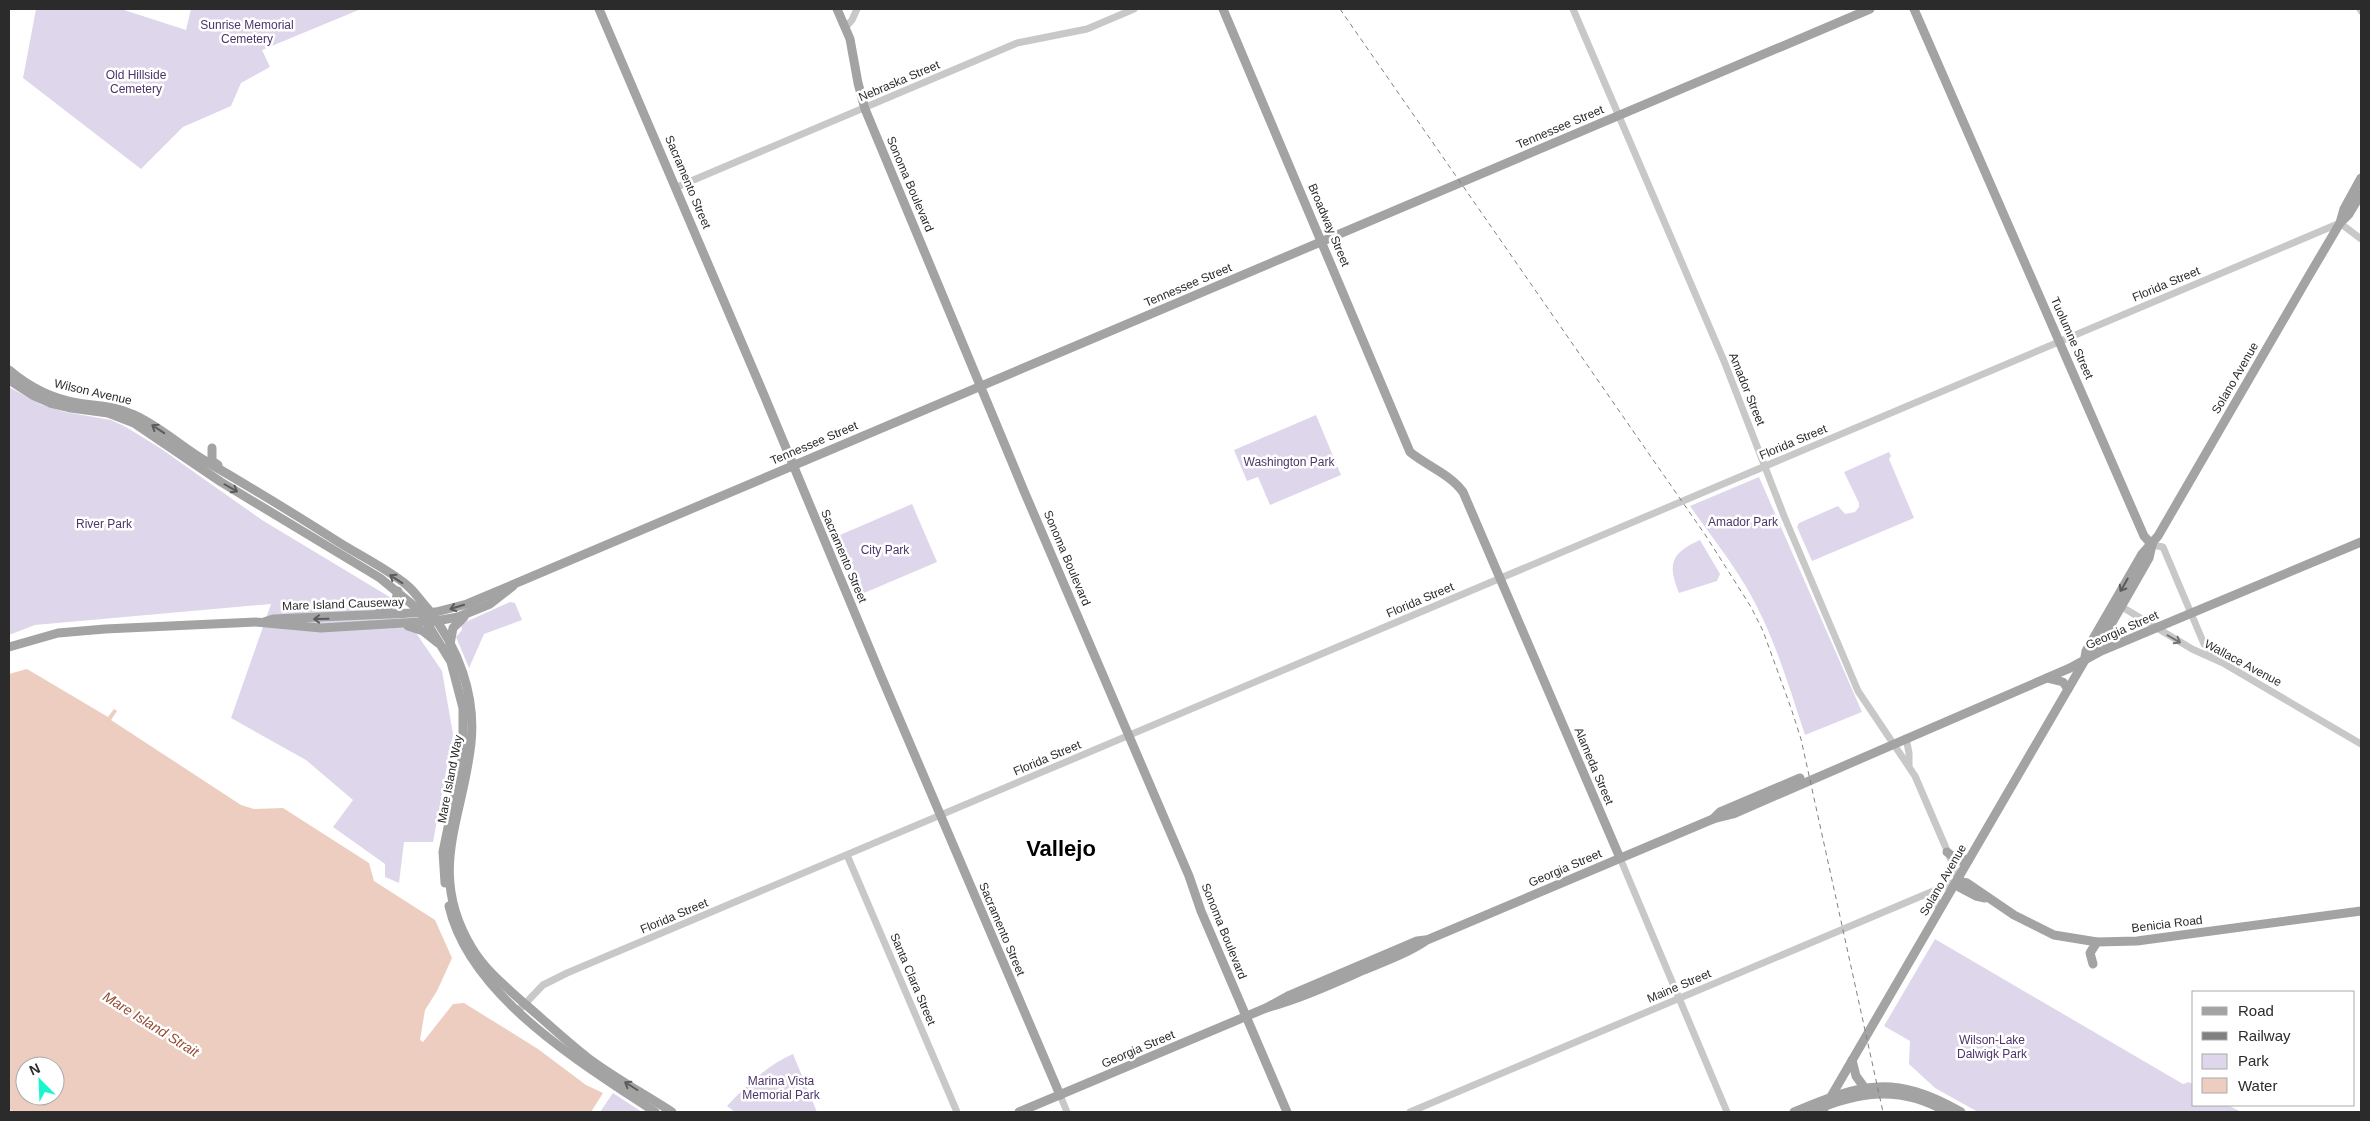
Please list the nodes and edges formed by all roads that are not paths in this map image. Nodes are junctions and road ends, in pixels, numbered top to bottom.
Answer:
1 (599, 9) edge
2 (837, 9) edge
3 (856, 9) edge
4 (1134, 9) edge
5 (1223, 9) edge
6 (1573, 9) edge
7 (1870, 9) edge
8 (1914, 9) edge
9 (846, 27) junction
10 (865, 108) junction
11 (1619, 115) junction
12 (2361, 178) edge
13 (676, 188) junction
14 (2361, 194) edge
15 (2340, 223) junction
16 (2361, 233) edge
17 (2361, 239) edge
18 (1322, 241) junction
19 (2060, 342) junction
20 (9, 370) edge
21 (9, 380) edge
22 (981, 386) junction
23 (212, 448) dead end
24 (1410, 452) joint
25 (193, 459) junction
26 (793, 465) junction
27 (1765, 466) junction
28 (224, 470) junction
29 (2361, 542) edge
30 (2152, 545) junction
31 (1500, 579) junction
32 (515, 584) junction
33 (398, 591) junction
34 (2118, 605) junction
35 (468, 614) junction
36 (2190, 614) junction
37 (370, 617) junction
38 (429, 617) junction
39 (264, 622) junction
40 (398, 624) junction
41 (158, 628) junction
42 (2157, 628) junction
43 (2105, 635) junction
44 (2201, 638) junction
45 (2119, 644) junction
46 (9, 647) edge
47 (447, 647) junction
48 (2192, 649) junction
49 (9, 652) edge
50 (2085, 660) junction
51 (2223, 662) junction
52 (2047, 678) junction
53 (2068, 689) junction
54 (1130, 735) junction
55 (1906, 738) junction
56 (1893, 743) junction
57 (2361, 744) edge
58 (1909, 765) junction
59 (940, 815) junction
60 (1946, 852) junction
61 (847, 855) junction
62 (1620, 858) junction
63 (1970, 859) junction
64 (1957, 881) junction
65 (1922, 896) junction
66 (1939, 910) junction
67 (2361, 911) edge
68 (2097, 942) junction
69 (2093, 964) dead end
70 (1679, 998) junction
71 (521, 1007) junction
72 (1246, 1016) junction
73 (1852, 1060) junction
74 (1864, 1088) junction
75 (1060, 1095) junction
76 (1832, 1096) junction
77 (1824, 1109) edge
78 (655, 1112) edge
79 (672, 1112) edge
80 (957, 1112) edge
81 (1020, 1112) edge
82 (1067, 1112) edge
83 (1287, 1112) edge
84 (1410, 1112) edge
85 (1727, 1112) edge
86 (1794, 1112) edge
87 (1811, 1112) edge
88 (1948, 1112) edge
89 (1962, 1112) edge

1 - 13 main road, Sacramento Street
2 - 9 main road, Sonoma Boulevard
3 - 9 street
4 - 10 street, Nebraska Street
5 - 18 main road, Broadway Street
6 - 11 street, Amador Street
7 - 11 main road, Tennessee Street
8 - 19 main road, Tuolumne Street
9 - 10 main road, Sonoma Boulevard
10 - 13 street, Nebraska Street
10 - 22 main road, Sonoma Boulevard
11 - 18 main road, Tennessee Street
11 - 27 street, Amador Street
12 - 15 main road, Solano Avenue
13 - 26 main road, Sacramento Street
14 - 15 main road, Solano Avenue
15 - 16 street
15 - 17 street
15 - 19 street, Florida Street
15 - 30 main road, Solano Avenue
18 - 22 main road, Tennessee Street
18 - 24 main road, Broadway Street
19 - 27 street, Florida Street
19 - 30 main road, Tuolumne Street
25 -> 20 main road, Wilson Avenue
21 - 25 main road, Wilson Avenue
22 - 26 main road, Tennessee Street
22 - 54 main road, Sonoma Boulevard
23 - 28 main road
24 - 31 main road, Alameda Street
25 - 28 main road, Mare Island Way
25 -> 33 main road, Mare Island Way
26 - 32 main road, Tennessee Street
26 - 59 main road, Sacramento Street
27 - 31 street, Florida Street
27 - 56 street, Amador Street
38 -> 28 main road, Mare Island Way
29 - 36 main road, Georgia Street
30 - 34 main road, Solano Avenue
30 - 36 street, Tuolumne Street
31 - 54 street, Florida Street
31 - 62 main road, Alameda Street
32 - 35 main road, Tennessee Street
32 -> 38 main road, Tennessee Street
33 - 37 main road
33 - 38 main road, Mare Island Way
34 - 42 street, Wallace Avenue
34 - 43 main road, Solano Avenue
34 - 50 main road, Solano Avenue
35 - 38 main road, Tennessee Street
35 - 47 main road
36 - 42 main road, Georgia Street
36 - 44 street, Tuolumne Street
37 - 38 main road, Mare Island Causeway
37 -> 39 main road, Mare Island Causeway
38 - 40 main road, Mare Island Causeway
38 - 47 main road, Mare Island Way
39 - 40 main road, Mare Island Causeway
39 - 41 main road, Mare Island Causeway
40 - 47 main road
41 - 46 main road, Mare Island Causeway
41 - 49 main road, Mare Island Causeway
42 - 45 main road, Georgia Street
42 -> 48 street, Wallace Avenue
43 - 45 main road
43 - 50 main road, Solano Avenue
44 - 48 street
44 - 51 street, Tuolumne Street
45 - 50 main road, Georgia Street
47 - 71 main road, Mare Island Way
48 - 51 street, Wallace Avenue
50 - 52 main road, Georgia Street
50 - 53 main road, Solano Avenue
51 - 57 street, Wallace Avenue
52 - 53 main road
52 - 55 main road, Georgia Street
53 - 63 main road, Solano Avenue
54 - 59 street, Florida Street
54 - 72 main road, Sonoma Boulevard
55 - 56 main road, Georgia Street
55 - 58 street
56 - 58 street, Amador Street
56 - 62 main road, Georgia Street
58 - 60 street, Amador Street
59 - 61 street, Florida Street
59 - 75 main road, Sacramento Street
60 - 63 main road
60 - 64 street, Amador Street
61 - 71 street, Florida Street
61 - 80 street, Santa Clara Street
62 - 70 street, Alameda Street
62 - 72 main road, Georgia Street
63 - 64 main road, Solano Avenue
64 - 65 street, Maine Street
64 - 66 main road, Solano Avenue
64 - 68 main road, Benicia Road
65 - 66 street
65 - 70 street, Maine Street
66 - 73 main road, Solano Avenue
67 - 68 main road, Benicia Road
68 - 69 main road
70 - 84 street, Maine Street
70 - 85 street, Alameda Street
71 - 78 main road, Mare Island Way
79 -> 71 main road, Mare Island Way
72 - 75 main road, Georgia Street
72 - 83 main road, Sonoma Boulevard
73 - 74 main road
73 - 76 main road, Solano Avenue
74 - 76 main road
74 - 89 main road
75 - 81 main road, Georgia Street
75 - 82 street, Sacramento Street
76 - 77 main road, Solano Avenue
76 - 86 main road
77 - 87 main road
77 - 88 main road

